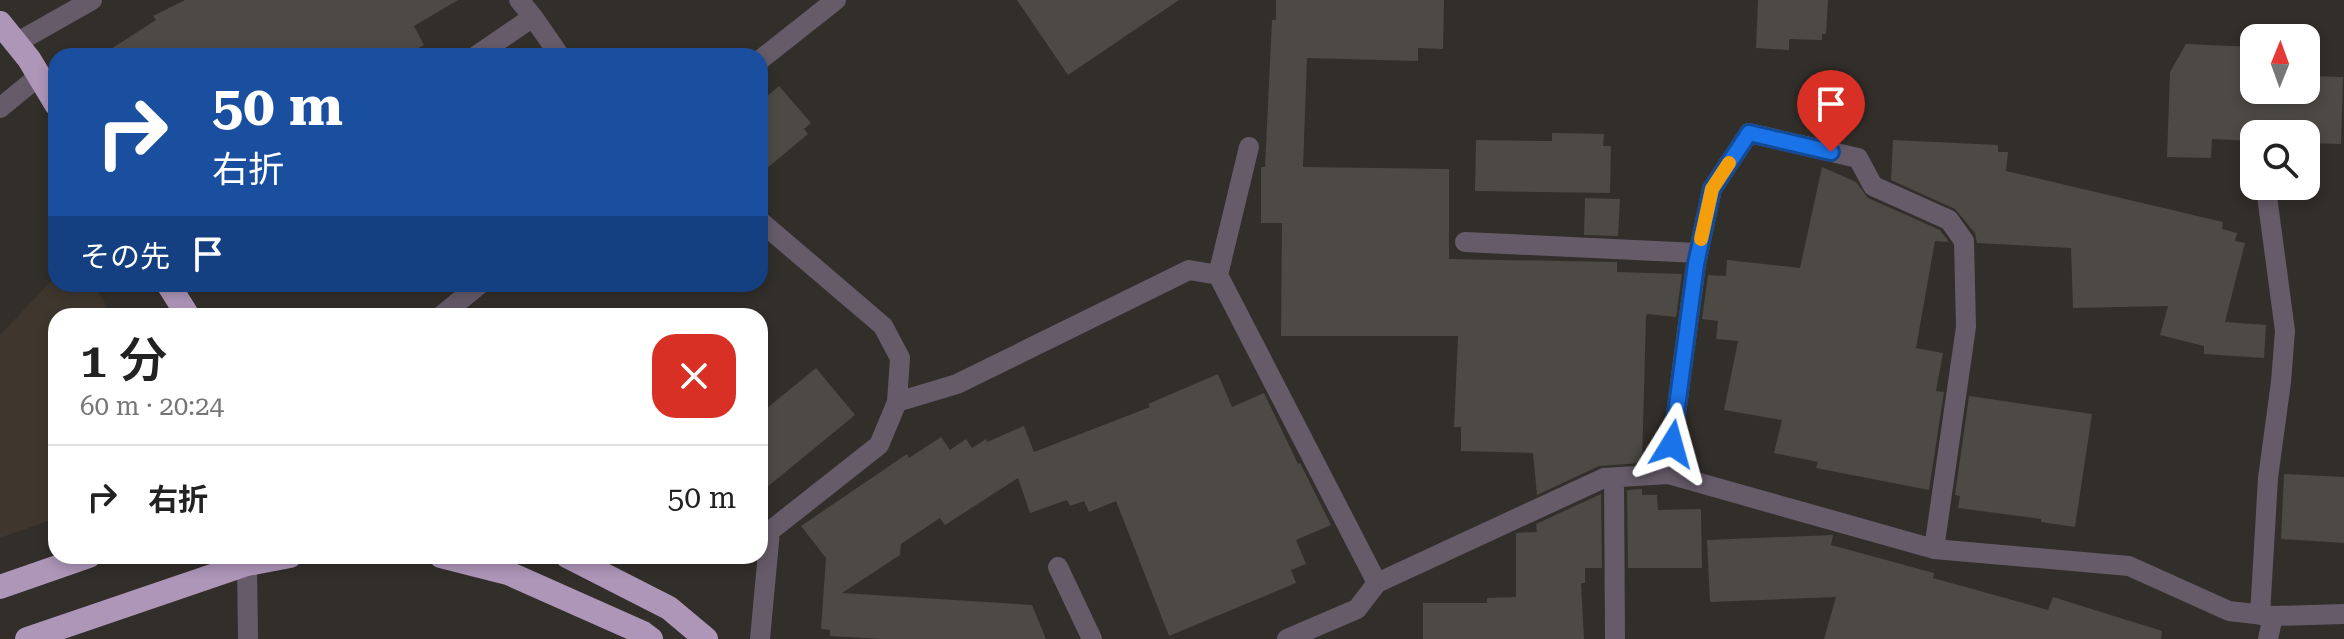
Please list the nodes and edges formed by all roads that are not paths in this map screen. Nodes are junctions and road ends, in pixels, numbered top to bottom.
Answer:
1 (92, 0) edge
2 (519, 0) edge
3 (836, 0) edge
4 (533, 17) junction
5 (0, 23) edge
6 (16, 43) junction
7 (488, 48) edge
8 (554, 48) edge
9 (768, 54) edge
10 (39, 76) junction
11 (48, 91) edge
12 (0, 108) edge
13 (1249, 147) dead end
14 (2268, 200) edge
15 (768, 228) edge
16 (1465, 242) dead end
17 (1698, 253) junction
18 (1218, 275) junction
19 (470, 292) edge
20 (451, 308) edge
21 (897, 402) junction
22 (1668, 474) junction
23 (1614, 478) junction
24 (1934, 549) junction
25 (768, 553) edge
26 (66, 564) edge
27 (236, 564) edge
28 (247, 564) edge
29 (473, 564) edge
30 (583, 564) edge
31 (767, 564) edge
32 (1058, 567) dead end
33 (1377, 583) junction
34 (0, 587) edge
35 (2344, 614) edge
36 (2266, 616) junction
37 (27, 639) edge
38 (248, 639) edge
39 (651, 639) edge
40 (706, 639) edge
41 (760, 639) edge
42 (1092, 639) edge
43 (1287, 639) edge
44 (1615, 639) edge
45 (2268, 639) edge

1 - 6 street
2 - 4 street
3 - 9 street
4 - 7 street
4 - 8 street
5 - 6 highway
6 - 10 highway
10 - 11 highway
10 - 12 street
13 - 18 street
14 - 36 street
15 - 21 street
16 - 17 street
17 - 22 street
17 - 24 street
18 - 21 street
18 - 33 street
19 - 20 street
21 - 25 street
22 - 23 street
22 - 24 street
23 - 33 street
23 - 44 street
24 - 36 street
26 - 34 highway
27 - 37 highway
28 - 38 street
29 - 39 highway
30 - 40 highway
31 - 41 street
32 - 42 street
33 - 43 street
35 - 36 street
36 - 45 street

